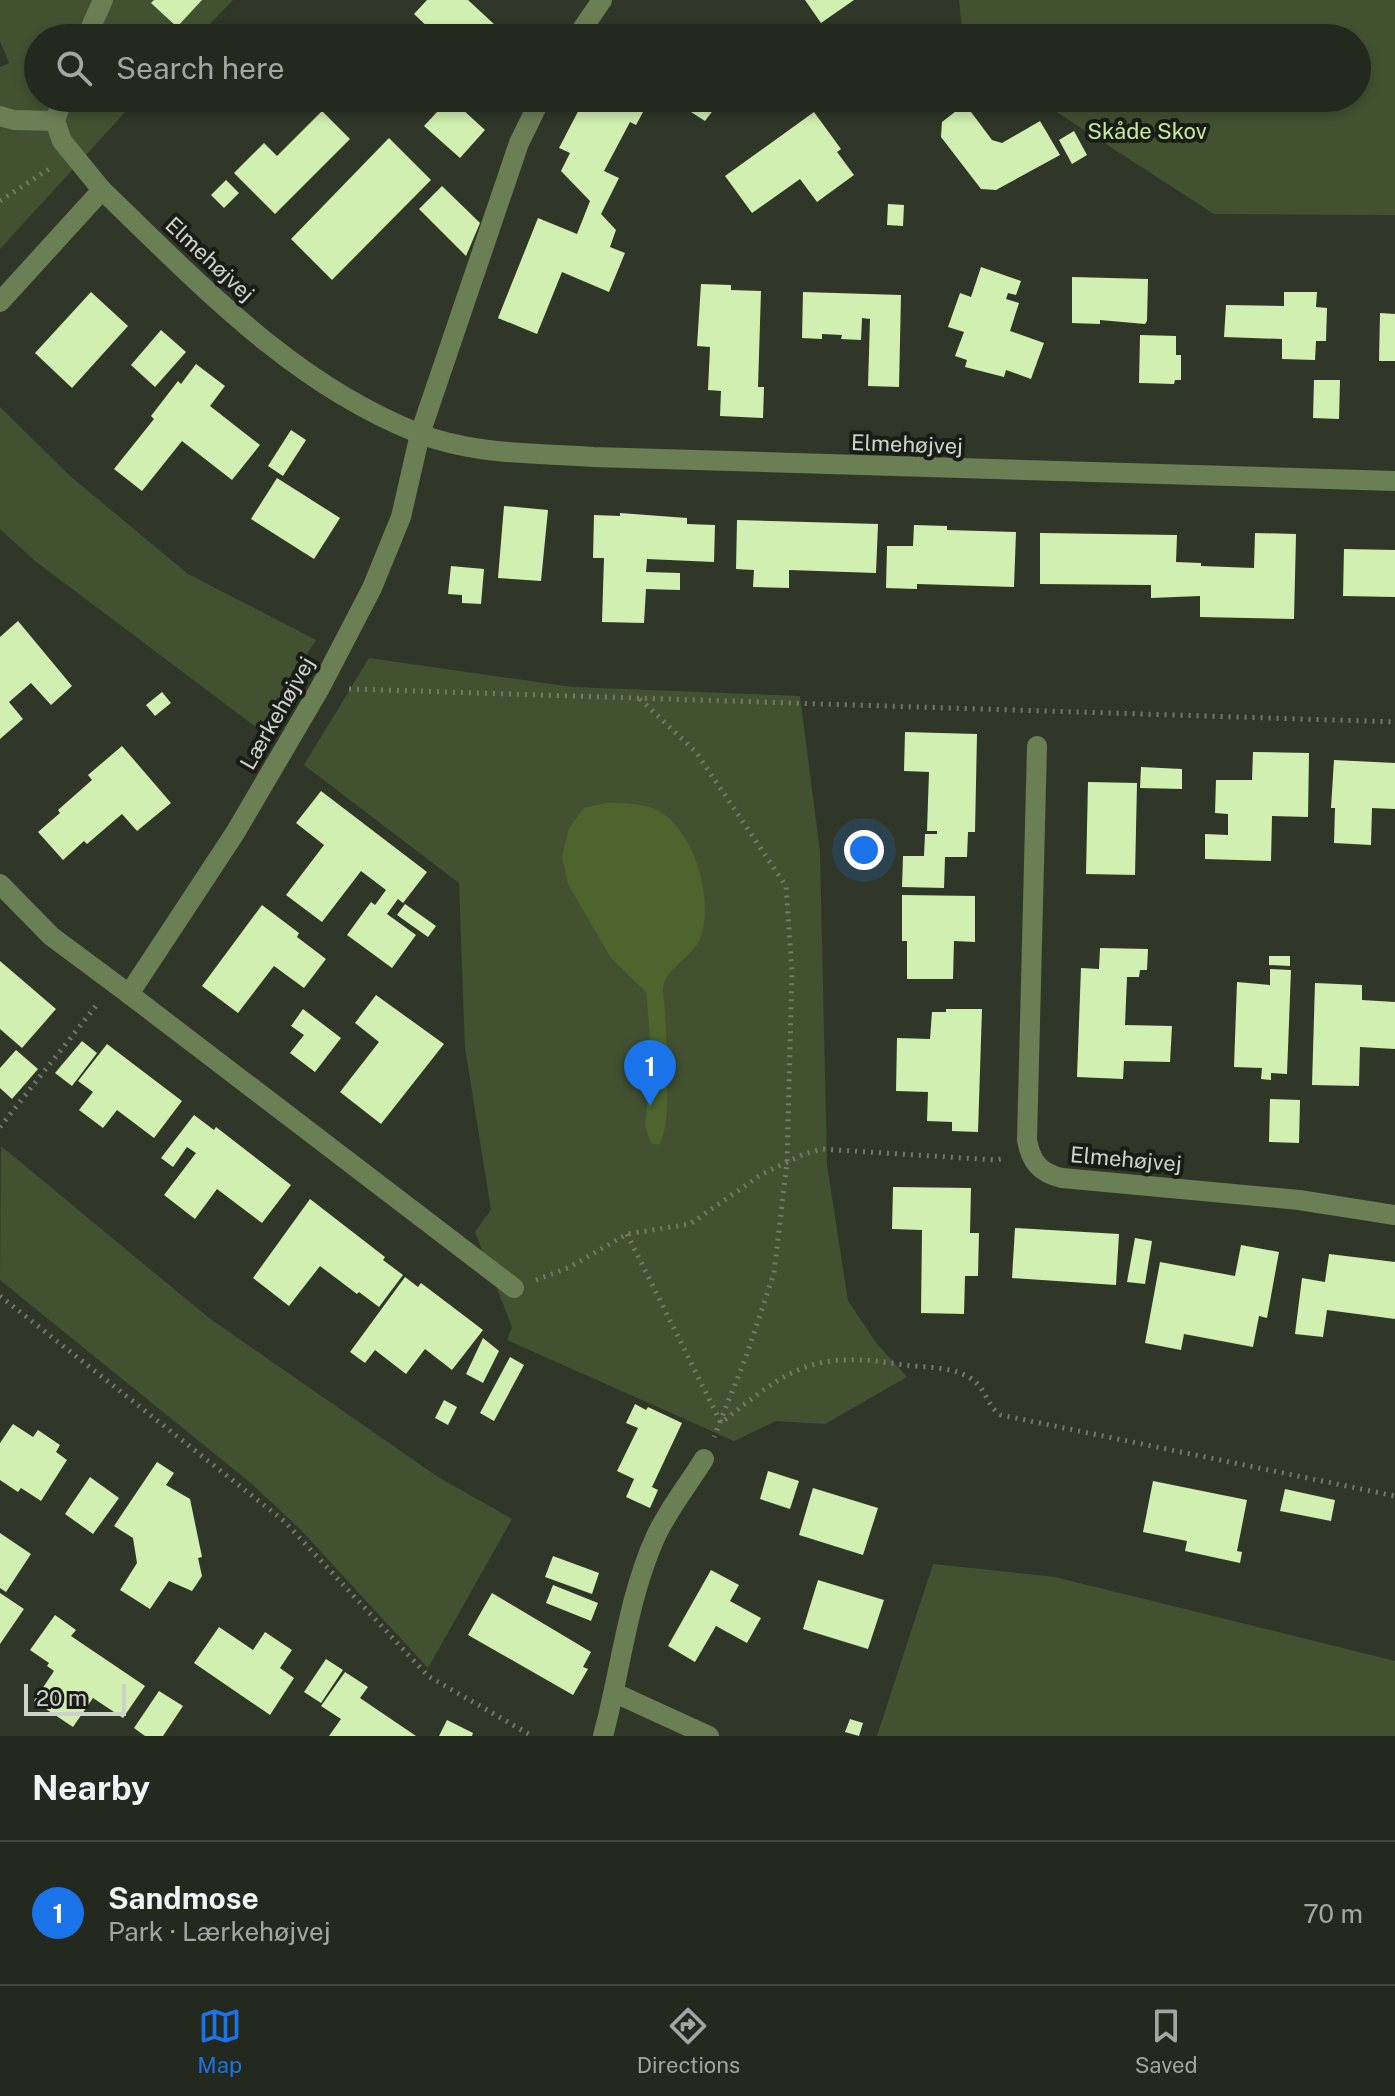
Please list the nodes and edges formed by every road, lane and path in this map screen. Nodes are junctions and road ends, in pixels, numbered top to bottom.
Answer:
1 (103, 0) edge
2 (602, 0) edge
3 (92, 24) edge
4 (586, 24) edge
5 (58, 112) edge
6 (534, 112) edge
7 (0, 116) edge
8 (55, 121) junction
9 (72, 153) junction
10 (102, 190) junction
11 (0, 201) edge
12 (0, 302) edge
13 (420, 434) junction
14 (1395, 481) edge
15 (320, 688) junction
16 (639, 698) junction
17 (1395, 722) edge
18 (1037, 746) dead end
19 (0, 884) edge
20 (121, 988) junction
21 (0, 1127) edge
22 (1029, 1153) junction
23 (787, 1162) junction
24 (1395, 1215) edge
25 (627, 1234) junction
26 (570, 1267) dead end
27 (514, 1288) dead end
28 (0, 1296) edge
29 (721, 1423) junction
30 (704, 1459) joint
31 (1395, 1496) edge
32 (615, 1693) junction
33 (532, 1736) edge
34 (603, 1736) edge
35 (709, 1736) edge

1 - 3 street
2 - 4 street
5 - 8 street
6 - 13 street
7 - 8 street
8 - 9 street, Elmehøjvej
9 - 10 street, Elmehøjvej
9 - 11 path
10 - 12 street
10 - 13 street, Elmehøjvej
13 - 14 street, Elmehøjvej
13 - 15 street, Lærkehøjvej
15 - 16 path
15 - 20 street, Lærkehøjvej
16 - 17 path
16 - 23 path
18 - 22 street
19 - 20 street
20 - 21 path
20 - 27 street
22 - 23 path
22 - 24 street, Elmehøjvej
23 - 25 path
23 - 29 path
25 - 26 path
25 - 29 path
28 - 33 path
29 - 30 path
29 - 31 path
30 - 32 street
32 - 34 street
32 - 35 street

